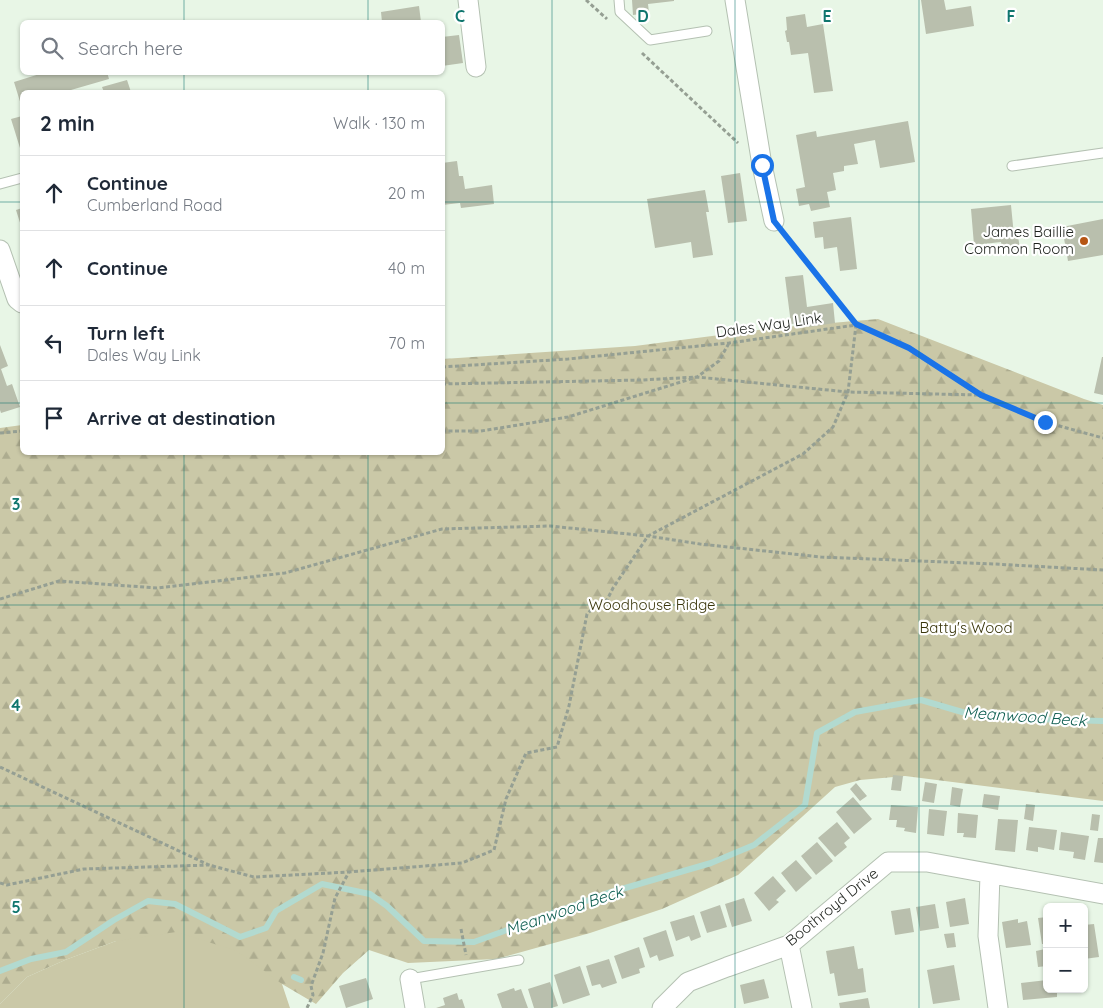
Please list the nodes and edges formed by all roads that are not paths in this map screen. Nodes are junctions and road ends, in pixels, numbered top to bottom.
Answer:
1 (468, 0) edge
2 (619, 0) edge
3 (735, 0) edge
4 (707, 31) dead end
5 (476, 66) dead end
6 (1103, 153) edge
7 (1012, 166) dead end
8 (20, 179) edge
9 (0, 184) edge
10 (774, 221) road end
11 (1, 255) edge
12 (20, 301) edge
13 (990, 874) junction
14 (1103, 894) edge
15 (789, 945) junction
16 (519, 960) dead end
17 (410, 979) joint
18 (415, 1008) edge
19 (662, 1008) edge
20 (802, 1008) edge
21 (998, 1008) edge

1 - 5 street
2 - 4 lane
3 - 10 street
6 - 7 lane
8 - 9 lane
11 - 12 street
13 - 14 street, Boothroyd Drive
13 - 15 street, Boothroyd Drive
13 - 21 street
15 - 19 street, Boothroyd Drive
15 - 20 street
16 - 17 lane
17 - 18 street

